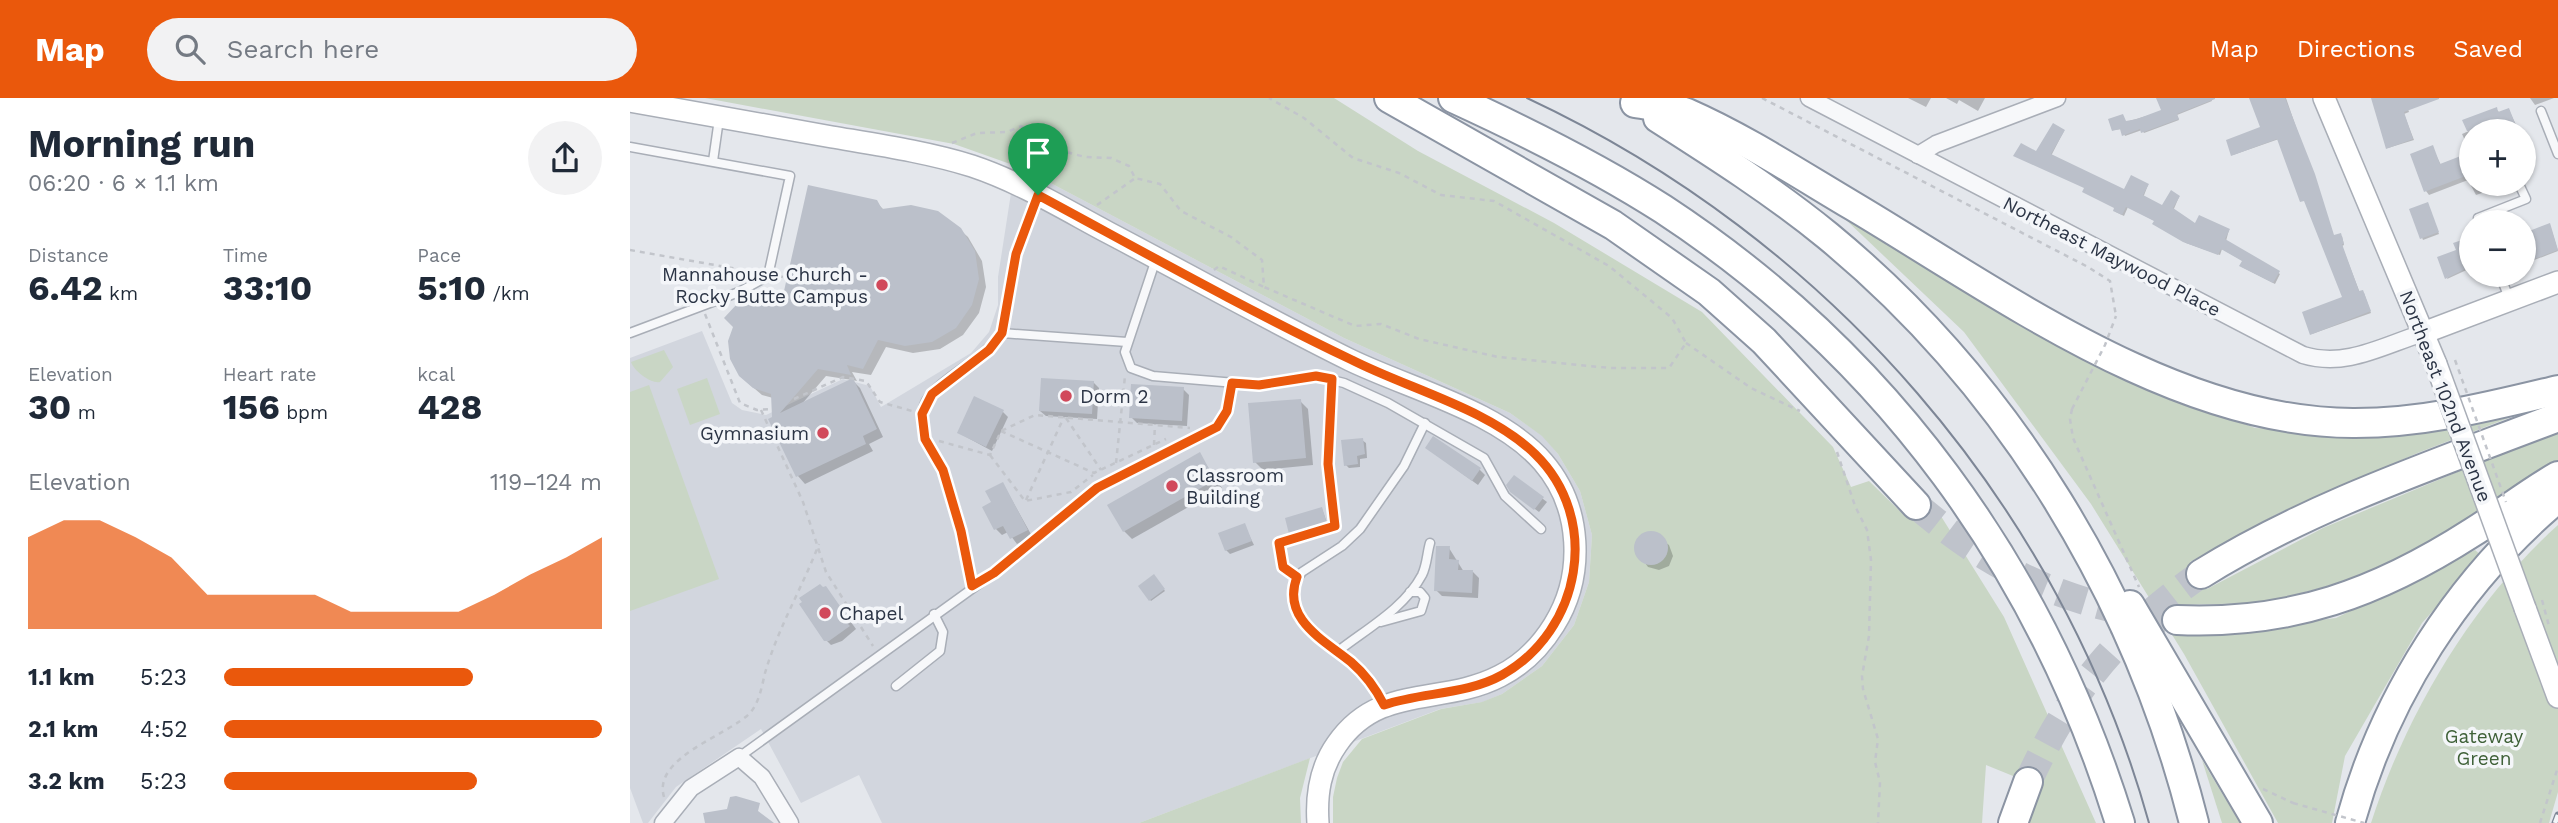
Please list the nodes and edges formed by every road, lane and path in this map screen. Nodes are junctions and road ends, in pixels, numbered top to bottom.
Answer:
1 (1269, 98) edge
2 (1389, 98) edge
3 (1453, 98) edge
4 (1762, 98) edge
5 (1809, 98) edge
6 (2057, 98) edge
7 (2324, 98) edge
8 (1631, 100) edge
9 (630, 101) edge
10 (2541, 111) dead end
11 (719, 117) junction
12 (630, 147) edge
13 (2558, 154) edge
14 (1918, 155) junction
15 (938, 157) junction
16 (713, 161) junction
17 (1135, 178) junction
18 (1038, 195) junction
19 (2525, 196) edge
20 (2498, 210) edge
21 (1079, 217) junction
22 (630, 250) edge
23 (1157, 258) junction
24 (768, 275) junction
25 (787, 278) dead end
26 (2558, 282) edge
27 (2505, 287) edge
28 (2510, 301) junction
29 (702, 306) junction
30 (630, 333) edge
31 (1002, 333) junction
32 (2423, 333) junction
33 (1127, 342) junction
34 (1686, 343) junction
35 (1131, 368) junction
36 (1332, 379) junction
37 (1232, 383) junction
38 (2558, 390) edge
39 (794, 399) dead end
40 (772, 409) dead end
41 (2072, 409) dead end
42 (761, 410) junction
43 (922, 414) junction
44 (1807, 415) dead end
45 (2558, 417) edge
46 (1065, 418) junction
47 (1120, 421) junction
48 (1424, 423) junction
49 (1155, 424) junction
50 (1001, 432) junction
51 (1178, 433) dead end
52 (1166, 439) dead end
53 (945, 442) dead end
54 (1833, 443) dead end
55 (1154, 445) junction
56 (1048, 452) junction
57 (990, 455) junction
58 (1116, 463) junction
59 (1101, 470) junction
60 (1094, 473) junction
61 (2558, 476) edge
62 (1102, 485) junction
63 (2558, 498) edge
64 (1025, 501) junction
65 (1916, 505) tunnel mouth
66 (1541, 529) dead end
67 (1430, 543) dead end
68 (819, 544) junction
69 (2101, 572) junction
70 (2200, 574) tunnel mouth
71 (1297, 577) junction
72 (972, 586) junction
73 (1410, 592) junction
74 (934, 614) junction
75 (2177, 620) tunnel mouth
76 (1381, 622) junction
77 (1337, 652) junction
78 (879, 655) junction
79 (896, 686) dead end
80 (2558, 697) edge
81 (1384, 705) junction
82 (740, 757) junction
83 (2558, 767) edge
84 (2028, 782) tunnel mouth
85 (2293, 803) dead end
86 (674, 807) junction
87 (663, 823) edge
88 (790, 823) edge
89 (1318, 823) edge
90 (1878, 823) edge
91 (2013, 823) edge
92 (2120, 823) edge
93 (2194, 823) edge
94 (2258, 823) edge
95 (2350, 823) edge
96 (2364, 823) edge
97 (2540, 823) edge

1 - 34 path
2 - 65 highway
3 - 92 highway
4 - 41 path, bridge
5 - 14 street, Northeast Maywood Place
6 - 14 street
7 - 32 street, Northeast 102nd Avenue
8 - 38 highway
8 - 69 highway
9 - 11 street
10 - 13 lane
11 - 15 street
11 - 16 lane
12 - 16 lane
14 - 32 street, Northeast Maywood Place
15 - 17 path
15 - 18 street
16 - 24 lane
17 - 21 path
17 - 34 path
18 - 21 street
18 - 31 lane
19 - 20 lane
21 - 23 street
22 - 24 path
23 - 33 lane
23 - 81 street
24 - 25 path
24 - 29 lane
26 - 28 street
27 - 28 lane
28 - 32 street
29 - 30 lane
29 - 42 path
31 - 33 lane
31 - 43 lane
32 - 80 street, Northeast 102nd Avenue, bridge
33 - 35 lane
34 - 44 path
35 - 37 lane
35 - 47 path
36 - 37 lane
36 - 48 lane
36 - 71 path
37 - 62 lane
39 - 43 path
40 - 42 path
42 - 68 path
43 - 72 lane
45 - 70 highway
46 - 47 path
46 - 50 path
46 - 56 path
46 - 59 path
47 - 49 path
47 - 58 path
48 - 66 lane
48 - 71 lane
49 - 51 path
49 - 55 path
50 - 56 path
50 - 57 path
52 - 55 path
53 - 57 path
54 - 90 path
55 - 58 path
56 - 60 path
56 - 64 path
57 - 64 path
58 - 59 path
59 - 60 path
60 - 62 path
60 - 64 path
61 - 75 highway
62 - 72 lane
63 - 95 highway
67 - 73 lane
68 - 78 path
68 - 86 path
69 - 93 highway
69 - 94 highway
71 - 77 lane
72 - 74 lane
73 - 76 lane
73 - 76 lane
74 - 78 lane
74 - 79 lane
76 - 77 lane
77 - 81 lane
78 - 82 lane
81 - 89 street
82 - 86 street
82 - 88 street
83 - 97 path
84 - 91 highway
85 - 96 path, bridge
86 - 87 street

